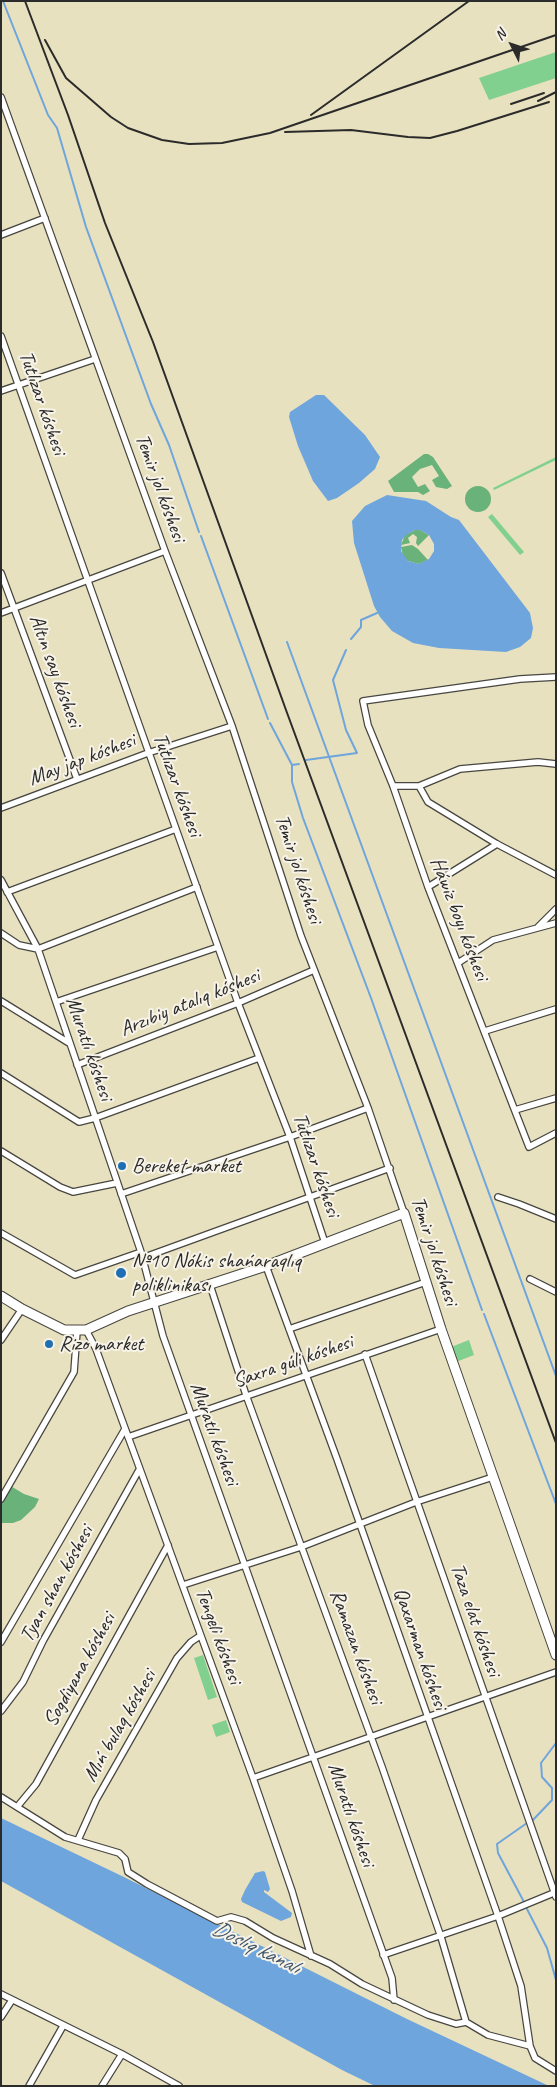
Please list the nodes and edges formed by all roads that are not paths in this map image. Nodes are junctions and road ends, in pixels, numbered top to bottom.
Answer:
1 (1, 97) edge
2 (45, 218) junction
3 (1, 235) edge
4 (1, 336) edge
5 (95, 359) junction
6 (18, 384) junction
7 (1, 390) edge
8 (165, 551) junction
9 (1, 573) edge
10 (87, 580) junction
11 (14, 608) junction
12 (1, 614) edge
13 (556, 677) edge
14 (232, 726) junction
15 (148, 753) junction
16 (556, 764) edge
17 (78, 780) junction
18 (393, 786) junction
19 (419, 786) junction
20 (1, 808) edge
21 (176, 829) junction
22 (498, 844) junction
23 (556, 875) edge
24 (1, 880) edge
25 (196, 887) junction
26 (428, 887) junction
27 (7, 892) junction
28 (556, 909) edge
29 (556, 923) edge
30 (536, 928) junction
31 (1, 933) edge
32 (218, 947) junction
33 (38, 949) junction
34 (458, 963) junction
35 (314, 970) junction
36 (1, 1001) edge
37 (56, 1002) junction
38 (238, 1003) junction
39 (556, 1009) edge
40 (485, 1031) junction
41 (69, 1044) junction
42 (259, 1058) junction
43 (78, 1065) junction
44 (1, 1074) edge
45 (556, 1098) edge
46 (368, 1108) junction
47 (515, 1110) junction
48 (96, 1118) junction
49 (556, 1133) edge
50 (290, 1137) junction
51 (1, 1151) edge
52 (390, 1168) junction
53 (117, 1183) junction
54 (121, 1194) junction
55 (498, 1197) dead end
56 (311, 1198) junction
57 (404, 1214) junction
58 (556, 1219) edge
59 (1, 1233) edge
60 (325, 1243) junction
61 (142, 1255) junction
62 (266, 1266) junction
63 (530, 1280) dead end
64 (426, 1282) junction
65 (210, 1285) junction
66 (556, 1292) edge
67 (1, 1296) edge
68 (153, 1302) junction
69 (22, 1309) junction
70 (290, 1329) junction
71 (441, 1329) junction
72 (82, 1330) junction
73 (1, 1340) edge
74 (365, 1354) junction
75 (305, 1375) junction
76 (246, 1395) junction
77 (190, 1414) junction
78 (125, 1430) junction
79 (128, 1437) junction
80 (139, 1470) junction
81 (493, 1478) junction
82 (1, 1499) edge
83 (416, 1502) junction
84 (360, 1524) junction
85 (168, 1545) junction
86 (302, 1547) junction
87 (244, 1566) junction
88 (183, 1585) junction
89 (200, 1636) junction
90 (1, 1642) edge
91 (556, 1654) edge
92 (556, 1672) edge
93 (485, 1696) junction
94 (1, 1711) edge
95 (427, 1718) junction
96 (371, 1738) junction
97 (314, 1757) junction
98 (253, 1778) junction
99 (1, 1797) edge
100 (17, 1807) junction
101 (78, 1840) junction
102 (555, 1894) edge
103 (498, 1916) junction
104 (440, 1936) junction
105 (383, 1955) junction
106 (311, 1956) junction
107 (1, 1994) edge
108 (12, 2000) junction
109 (394, 2000) junction
110 (1, 2017) edge
111 (466, 2022) junction
112 (63, 2026) junction
113 (530, 2046) junction
114 (122, 2054) junction
115 (556, 2071) edge
116 (171, 2084) edge
117 (28, 2086) edge
118 (102, 2086) edge
119 (179, 2086) edge

1 - 2 street, Temir jol kóshesi
2 - 3 street
2 - 5 street, Temir jol kóshesi
4 - 6 street, Tutlızar kóshesi
5 - 6 street
5 - 8 street, Temir jol kóshesi
6 - 7 street
6 - 10 street, Tutlızar kóshesi
8 - 10 street
8 - 14 street, Temir jol kóshesi
9 - 11 street, Altın say kóshesi
10 - 11 street
10 - 15 street, Tutlızar kóshesi
11 - 12 street
11 - 17 street, Altın say kóshesi
13 - 18 street, Háwiz boyı kóshesi
14 - 15 street, May jap kóshesi
14 - 35 street, Temir jol kóshesi
15 - 17 street, May jap kóshesi
15 - 21 street, Tutlızar kóshesi
16 - 19 street
17 - 20 street, May jap kóshesi
18 - 19 street
18 - 26 street, Háwiz boyı kóshesi
19 - 22 street
21 - 25 street, Tutlızar kóshesi
21 - 27 street
22 - 23 street
22 - 26 street
24 - 27 street, Muratlı kóshesi
25 - 32 street, Tutlızar kóshesi
25 - 33 street
26 - 34 street, Háwiz boyı kóshesi
27 - 33 street, Muratlı kóshesi
28 - 30 street
29 - 30 street
30 - 34 street
31 - 33 street
32 - 37 street
32 - 38 street, Tutlızar kóshesi
33 - 37 street, Muratlı kóshesi
34 - 40 street, Háwiz boyı kóshesi
35 - 38 street, Arzıbiy atalıq kóshesi
35 - 46 street, Temir jol kóshesi
36 - 41 street
37 - 41 street, Muratlı kóshesi
38 - 42 street, Tutlızar kóshesi
38 - 43 street, Arzıbiy atalıq kóshesi
39 - 40 street
40 - 47 street, Háwiz boyı kóshesi
41 - 43 street, Muratlı kóshesi
42 - 48 street
42 - 50 street, Tutlızar kóshesi
43 - 48 street, Muratlı kóshesi
44 - 48 street
45 - 47 street
46 - 50 street
46 - 52 street, Temir jol kóshesi
47 - 49 street, Háwiz boyı kóshesi
48 - 53 street, Muratlı kóshesi
50 - 54 street
50 - 56 street, Tutlızar kóshesi
51 - 53 street
52 - 56 street
52 - 57 street, Temir jol kóshesi
53 - 54 street, Muratlı kóshesi
54 - 61 street, Muratlı kóshesi
55 - 58 street
56 - 60 street, Tutlızar kóshesi
56 - 61 street
57 - 60 street
57 - 64 street, Temir jol kóshesi
59 - 61 street
60 - 62 street
61 - 68 street, Muratlı kóshesi
62 - 65 street
62 - 70 street, Qaxarman kóshesi
63 - 66 street
64 - 70 street
64 - 71 street, Temir jol kóshesi
65 - 68 street
65 - 76 street, Ramazan kóshesi
67 - 69 street
68 - 72 street
68 - 77 street, Muratlı kóshesi
69 - 72 street
69 - 73 street
70 - 75 street, Qaxarman kóshesi
71 - 74 street, Saxra gúli kóshesi
71 - 81 street, Temir jol kóshesi
72 - 78 street, Tengeli kóshesi
72 - 82 street
74 - 75 street, Saxra gúli kóshesi
74 - 83 street, Taza elat kóshesi
75 - 76 street, Saxra gúli kóshesi
75 - 84 street, Qaxarman kóshesi
76 - 77 street, Saxra gúli kóshesi
76 - 86 street, Ramazan kóshesi
77 - 79 street, Saxra gúli kóshesi
77 - 87 street, Muratlı kóshesi
78 - 79 street, Tengeli kóshesi
78 - 90 street
79 - 80 street, Tengeli kóshesi
80 - 85 street, Tengeli kóshesi
80 - 94 street, Tyan shan kóshesi
81 - 83 street
81 - 91 street, Temir jol kóshesi
83 - 84 street
83 - 93 street, Taza elat kóshesi
84 - 86 street
84 - 95 street, Qaxarman kóshesi
85 - 88 street, Tengeli kóshesi
85 - 100 street, Sogdiyana kóshesi
86 - 87 street
86 - 96 street, Ramazan kóshesi
87 - 88 street
87 - 97 street, Muratlı kóshesi
88 - 89 street, Tengeli kóshesi
89 - 98 street, Tengeli kóshesi
89 - 101 street, Mıń bulaq kóshesi
92 - 93 street
93 - 95 street
93 - 102 street, Taza elat kóshesi
95 - 96 street
95 - 103 street, Qaxarman kóshesi
96 - 97 street
96 - 104 street, Ramazan kóshesi
97 - 98 street
97 - 105 street, Muratlı kóshesi
98 - 106 street, Tengeli kóshesi
99 - 100 street
100 - 101 street
101 - 106 street
102 - 103 street
103 - 104 street
103 - 113 street, Qaxarman kóshesi
104 - 105 street
104 - 111 street, Ramazan kóshesi
105 - 109 street, Muratlı kóshesi
106 - 109 street
107 - 108 street
108 - 110 street
108 - 112 street
109 - 111 street
111 - 113 street
112 - 114 street
112 - 117 street
113 - 115 street
114 - 116 street
114 - 118 street
116 - 119 street

